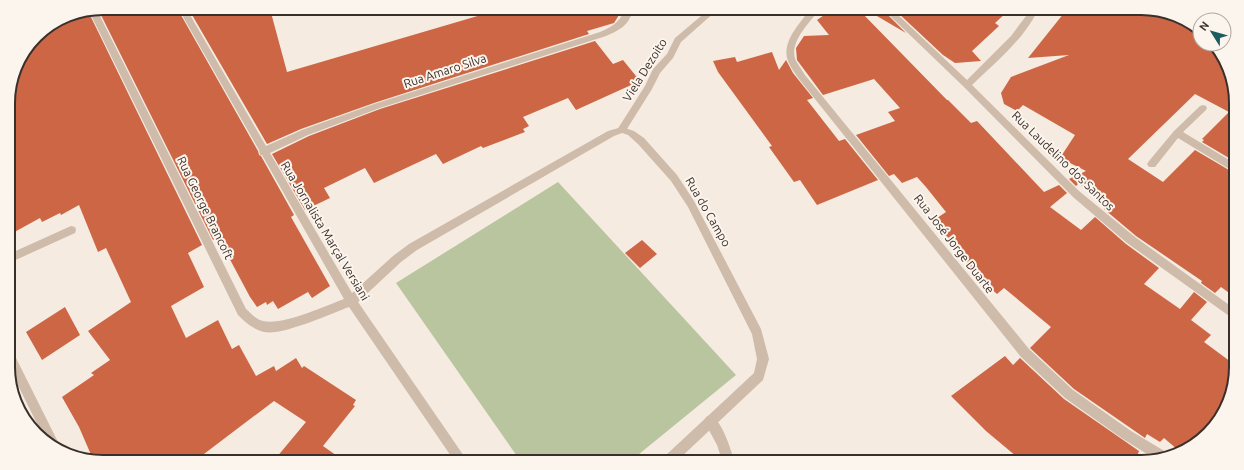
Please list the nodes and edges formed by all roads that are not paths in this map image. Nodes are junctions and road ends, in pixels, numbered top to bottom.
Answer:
1 (186, 15) edge
2 (626, 15) edge
3 (707, 15) edge
4 (811, 15) edge
5 (893, 15) edge
6 (1032, 15) edge
7 (96, 16) edge
8 (967, 85) junction
9 (1203, 108) dead end
10 (622, 130) junction
11 (1177, 133) junction
12 (264, 152) junction
13 (1152, 164) dead end
14 (1229, 165) edge
15 (71, 230) dead end
16 (15, 256) edge
17 (351, 301) junction
18 (1229, 311) edge
19 (15, 368) edge
20 (710, 421) junction
21 (49, 436) edge
22 (1157, 453) edge
23 (457, 455) edge
24 (674, 455) edge
25 (726, 455) edge

1 - 12 street, Rua Jornalista Marçal Versiani
2 - 12 street, Rua Amaro Silva
3 - 10 street, Viela Dezoito
4 - 22 street, Rua José Jorge Duarte
5 - 8 street, Rua Laudelino dos Santos
6 - 8 street
7 - 17 street, Rua George Brancoft
8 - 18 street, Rua Laudelino dos Santos
9 - 11 street
10 - 17 street
10 - 20 street, Rua do Campo
11 - 13 street
11 - 14 street
12 - 17 street, Rua Jornalista Marçal Versiani
15 - 16 street
17 - 23 street, Rua Jornalista Marçal Versiani
19 - 21 street
20 - 24 street, Rua do Campo
20 - 25 street

